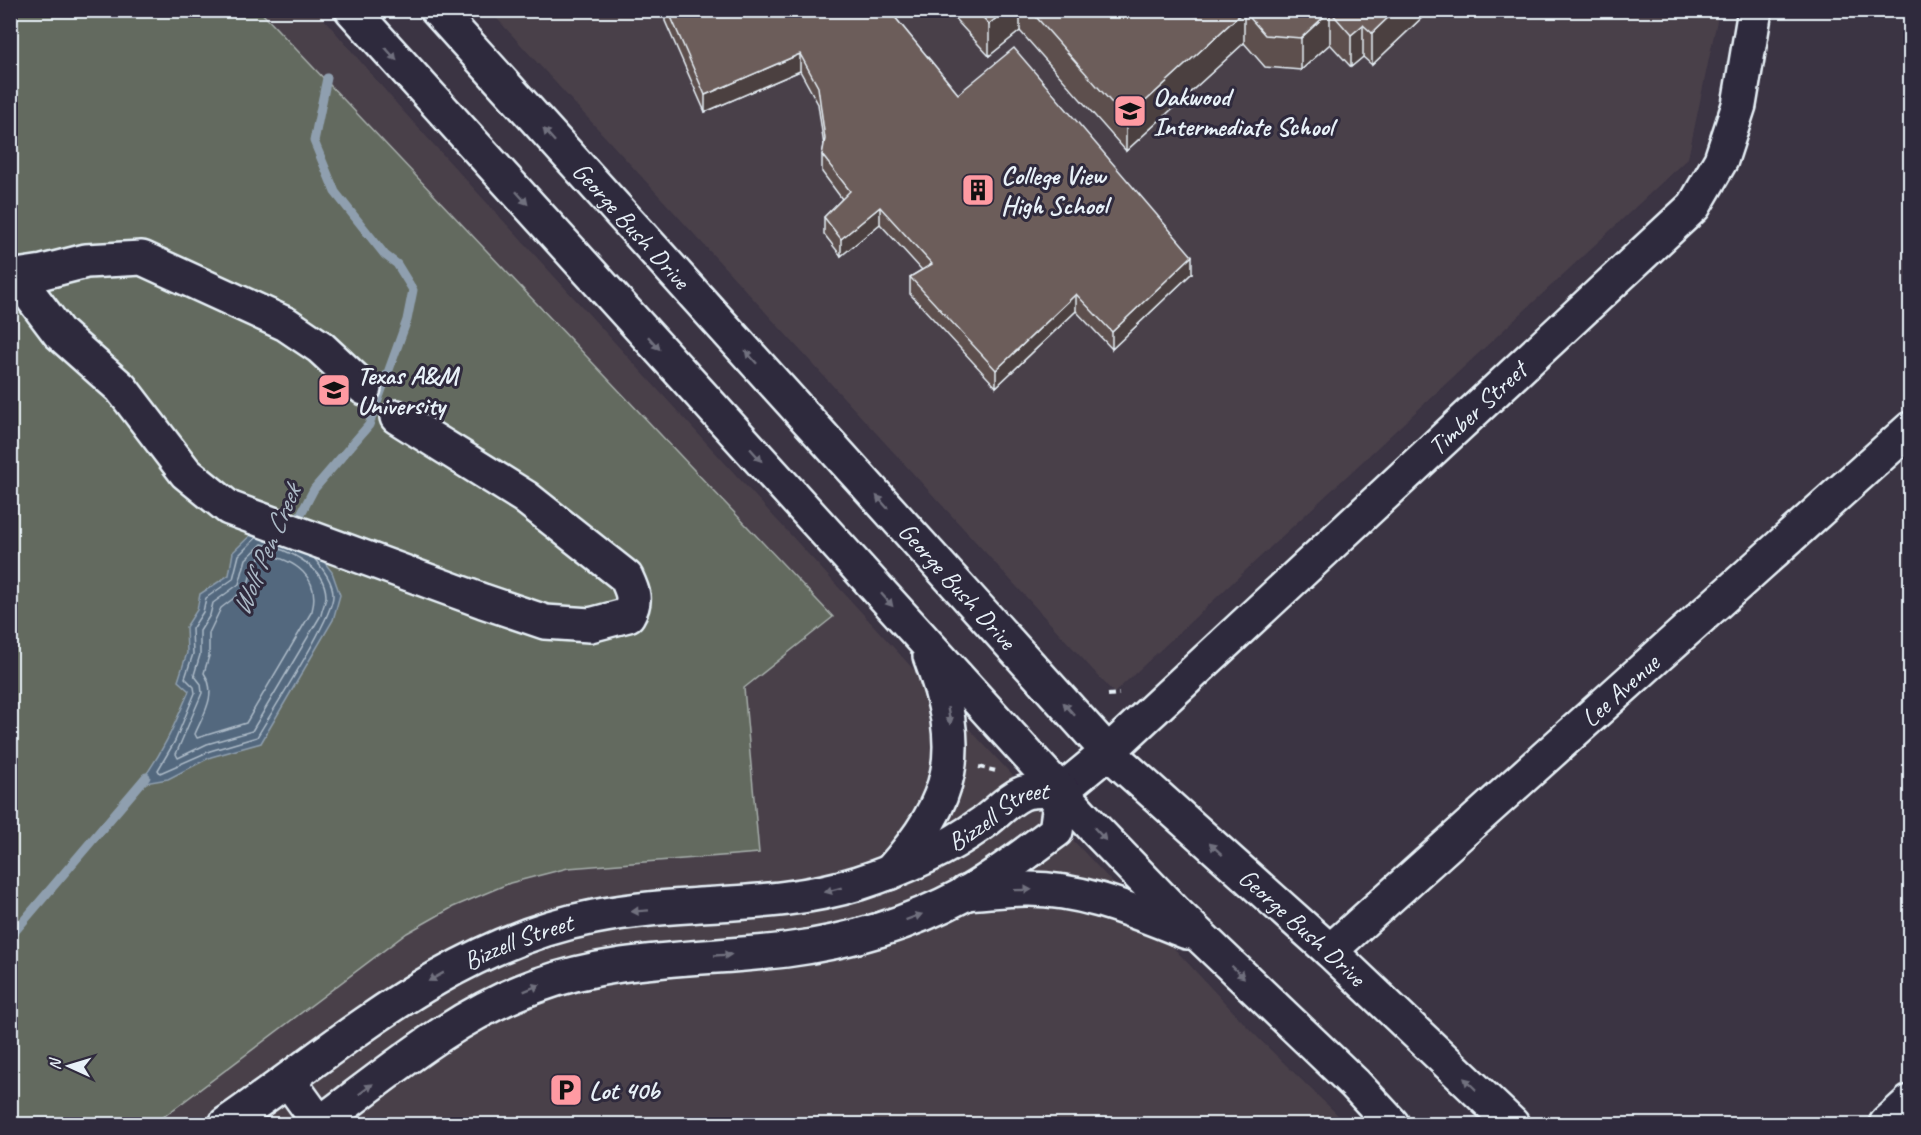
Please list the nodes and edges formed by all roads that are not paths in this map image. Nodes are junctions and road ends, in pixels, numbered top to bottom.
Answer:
1 (352, 10) edge
2 (437, 10) edge
3 (1755, 10) edge
4 (13, 275) edge
5 (364, 388) dead end
6 (397, 417) dead end
7 (1911, 429) edge
8 (925, 641) junction
9 (1108, 752) junction
10 (1062, 790) junction
11 (889, 873) junction
12 (965, 893) junction
13 (1201, 938) junction
14 (1330, 951) junction
15 (289, 1081) junction
16 (1911, 1102) edge
17 (319, 1124) edge
18 (226, 1125) edge
19 (1392, 1125) edge
20 (1512, 1125) edge
21 (1886, 1125) edge

1 -> 8 street
9 -> 2 street, George Bush Drive
3 - 9 street, Timber Street
4 - 5 street
4 - 6 street
7 - 14 street, Lee Avenue
8 - 10 street
8 -> 11 street
9 - 10 street, Timber Street
14 -> 9 street, George Bush Drive
10 - 11 street, Bizzell Street
10 - 12 street, Bizzell Street
10 -> 13 street
11 -> 15 street, Bizzell Street
12 -> 13 street
17 -> 12 street, Bizzell Street
13 -> 19 street
20 -> 14 street, George Bush Drive
15 - 17 street
15 - 18 street, Bizzell Street
16 - 21 street

